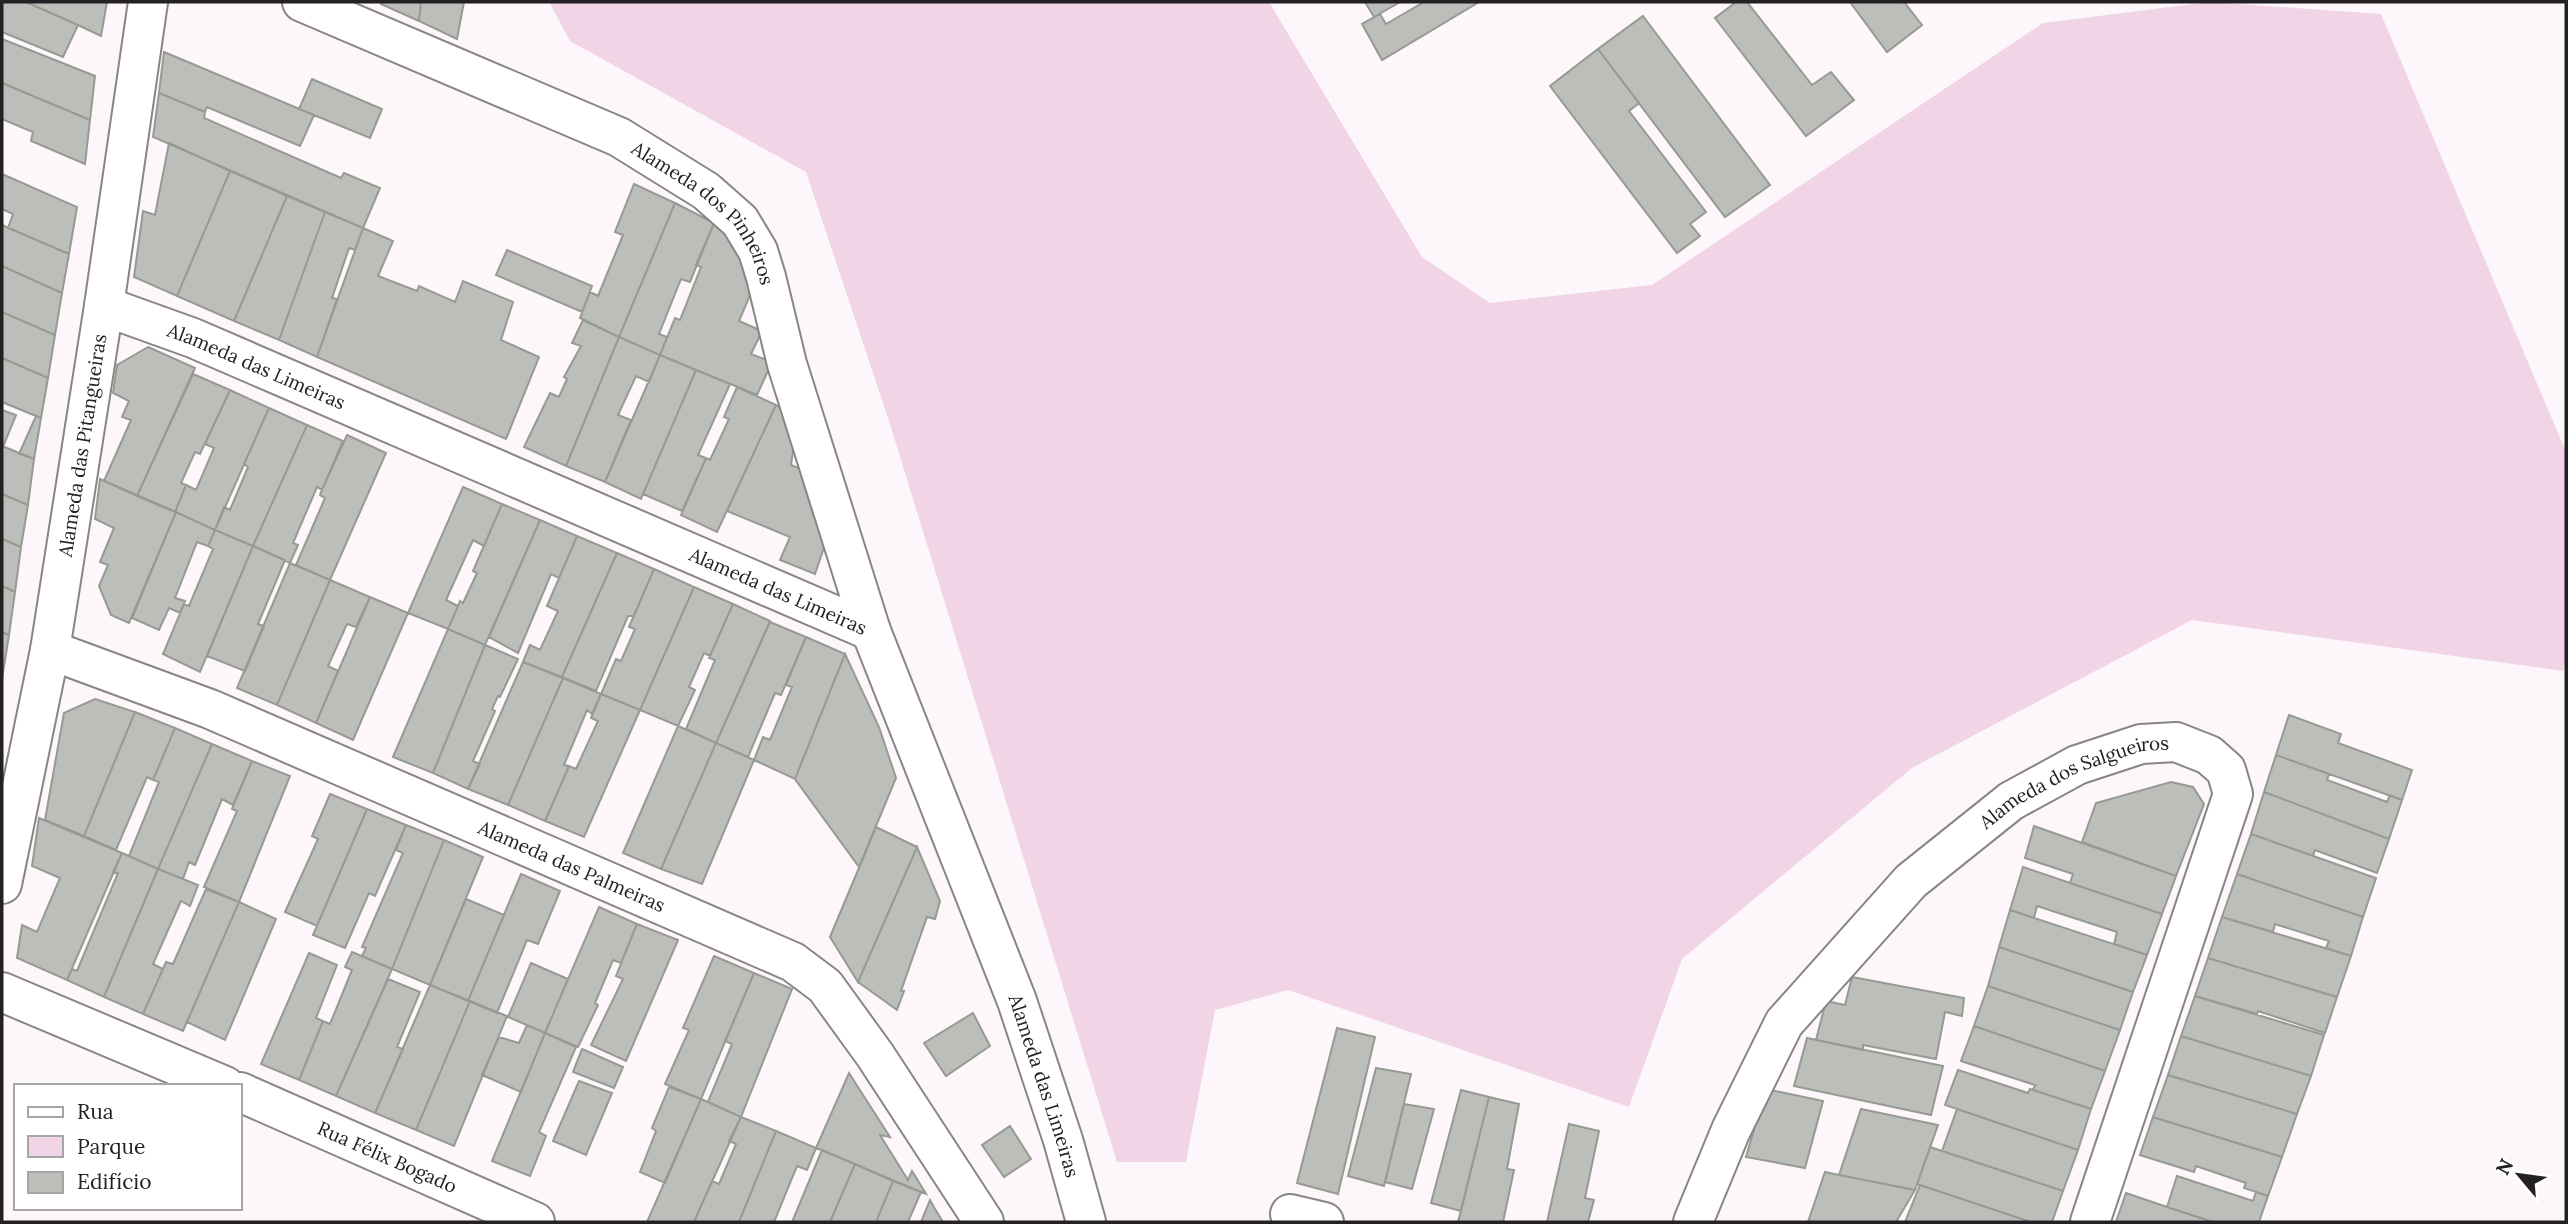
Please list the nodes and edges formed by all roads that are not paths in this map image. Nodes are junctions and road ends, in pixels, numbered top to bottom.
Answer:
1 (148, 2) edge
2 (302, 2) edge
3 (104, 306) junction
4 (871, 631) junction
5 (50, 650) junction
6 (2, 884) edge
7 (2, 992) edge
8 (220, 1084) edge
9 (242, 1093) edge
10 (535, 1222) edge
11 (984, 1222) edge
12 (1086, 1222) edge
13 (1693, 1222) edge
14 (2090, 1222) edge

1 - 3 street, Alameda das Pitangueiras
2 - 4 street, Alameda dos Pinheiros
3 - 4 street, Alameda das Limeiras
3 - 5 street, Alameda das Pitangueiras
4 - 12 street, Alameda das Limeiras
5 - 6 street, Alameda das Pitangueiras
5 - 11 street, Alameda das Palmeiras
7 - 8 street
9 - 10 street, Rua Félix Bogado
13 - 14 street, Alameda dos Salgueiros

